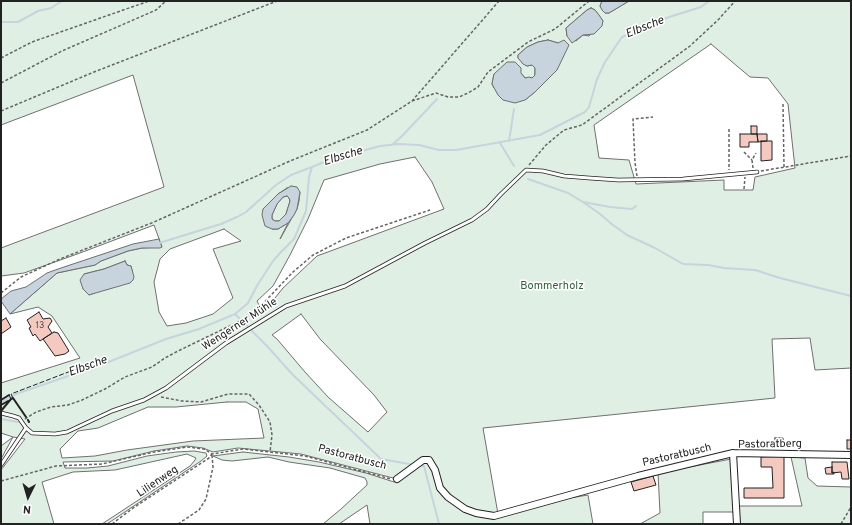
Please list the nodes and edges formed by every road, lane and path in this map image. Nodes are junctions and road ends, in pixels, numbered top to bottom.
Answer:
1 (149, 1) edge
2 (166, 1) edge
3 (277, 1) edge
4 (499, 1) edge
5 (589, 1) edge
6 (735, 1) edge
7 (1, 58) edge
8 (1, 83) edge
9 (412, 101) junction
10 (783, 104) dead end
11 (1, 110) edge
12 (653, 117) dead end
13 (728, 129) dead end
14 (744, 152) dead end
15 (756, 153) dead end
16 (851, 156) edge
17 (752, 160) junction
18 (784, 167) junction
19 (526, 170) junction
20 (755, 172) junction
21 (745, 173) junction
22 (729, 174) junction
23 (638, 180) junction
24 (744, 189) dead end
25 (430, 210) dead end
26 (1, 293) edge
27 (157, 398) dead end
28 (1, 413) edge
29 (22, 421) junction
30 (26, 428) junction
31 (270, 452) junction
32 (734, 453) junction
33 (212, 454) junction
34 (851, 455) edge
35 (1, 465) edge
36 (397, 479) joint
37 (1, 481) edge
38 (851, 507) edge
39 (112, 524) edge
40 (178, 524) edge
41 (737, 524) edge
42 (841, 524) edge

1 - 7 path
2 - 8 path
3 - 11 path
4 - 9 path
5 - 9 path
6 - 19 path
9 - 26 path
10 - 18 path
12 - 23 path
13 - 22 path
14 - 17 path
15 - 17 path
16 - 18 path
17 - 20 path
18 - 20 path
19 - 23 lane
19 - 30 lane, Wengerner Mühle
20 - 21 lane
21 - 22 lane
21 - 24 path
22 - 23 lane
25 - 29 path
27 - 31 path
28 - 29 lane
29 - 30 lane
30 - 35 lane
31 - 33 path, Pastoratbusch
31 - 36 path, Pastoratbusch
32 - 34 street, Pastoratberg
32 - 36 street, Pastoratbusch
32 - 41 street, Pastoratberg
33 - 37 path, Pastoratbusch
33 - 39 path, Lilienweg
33 - 40 path
38 - 42 path

